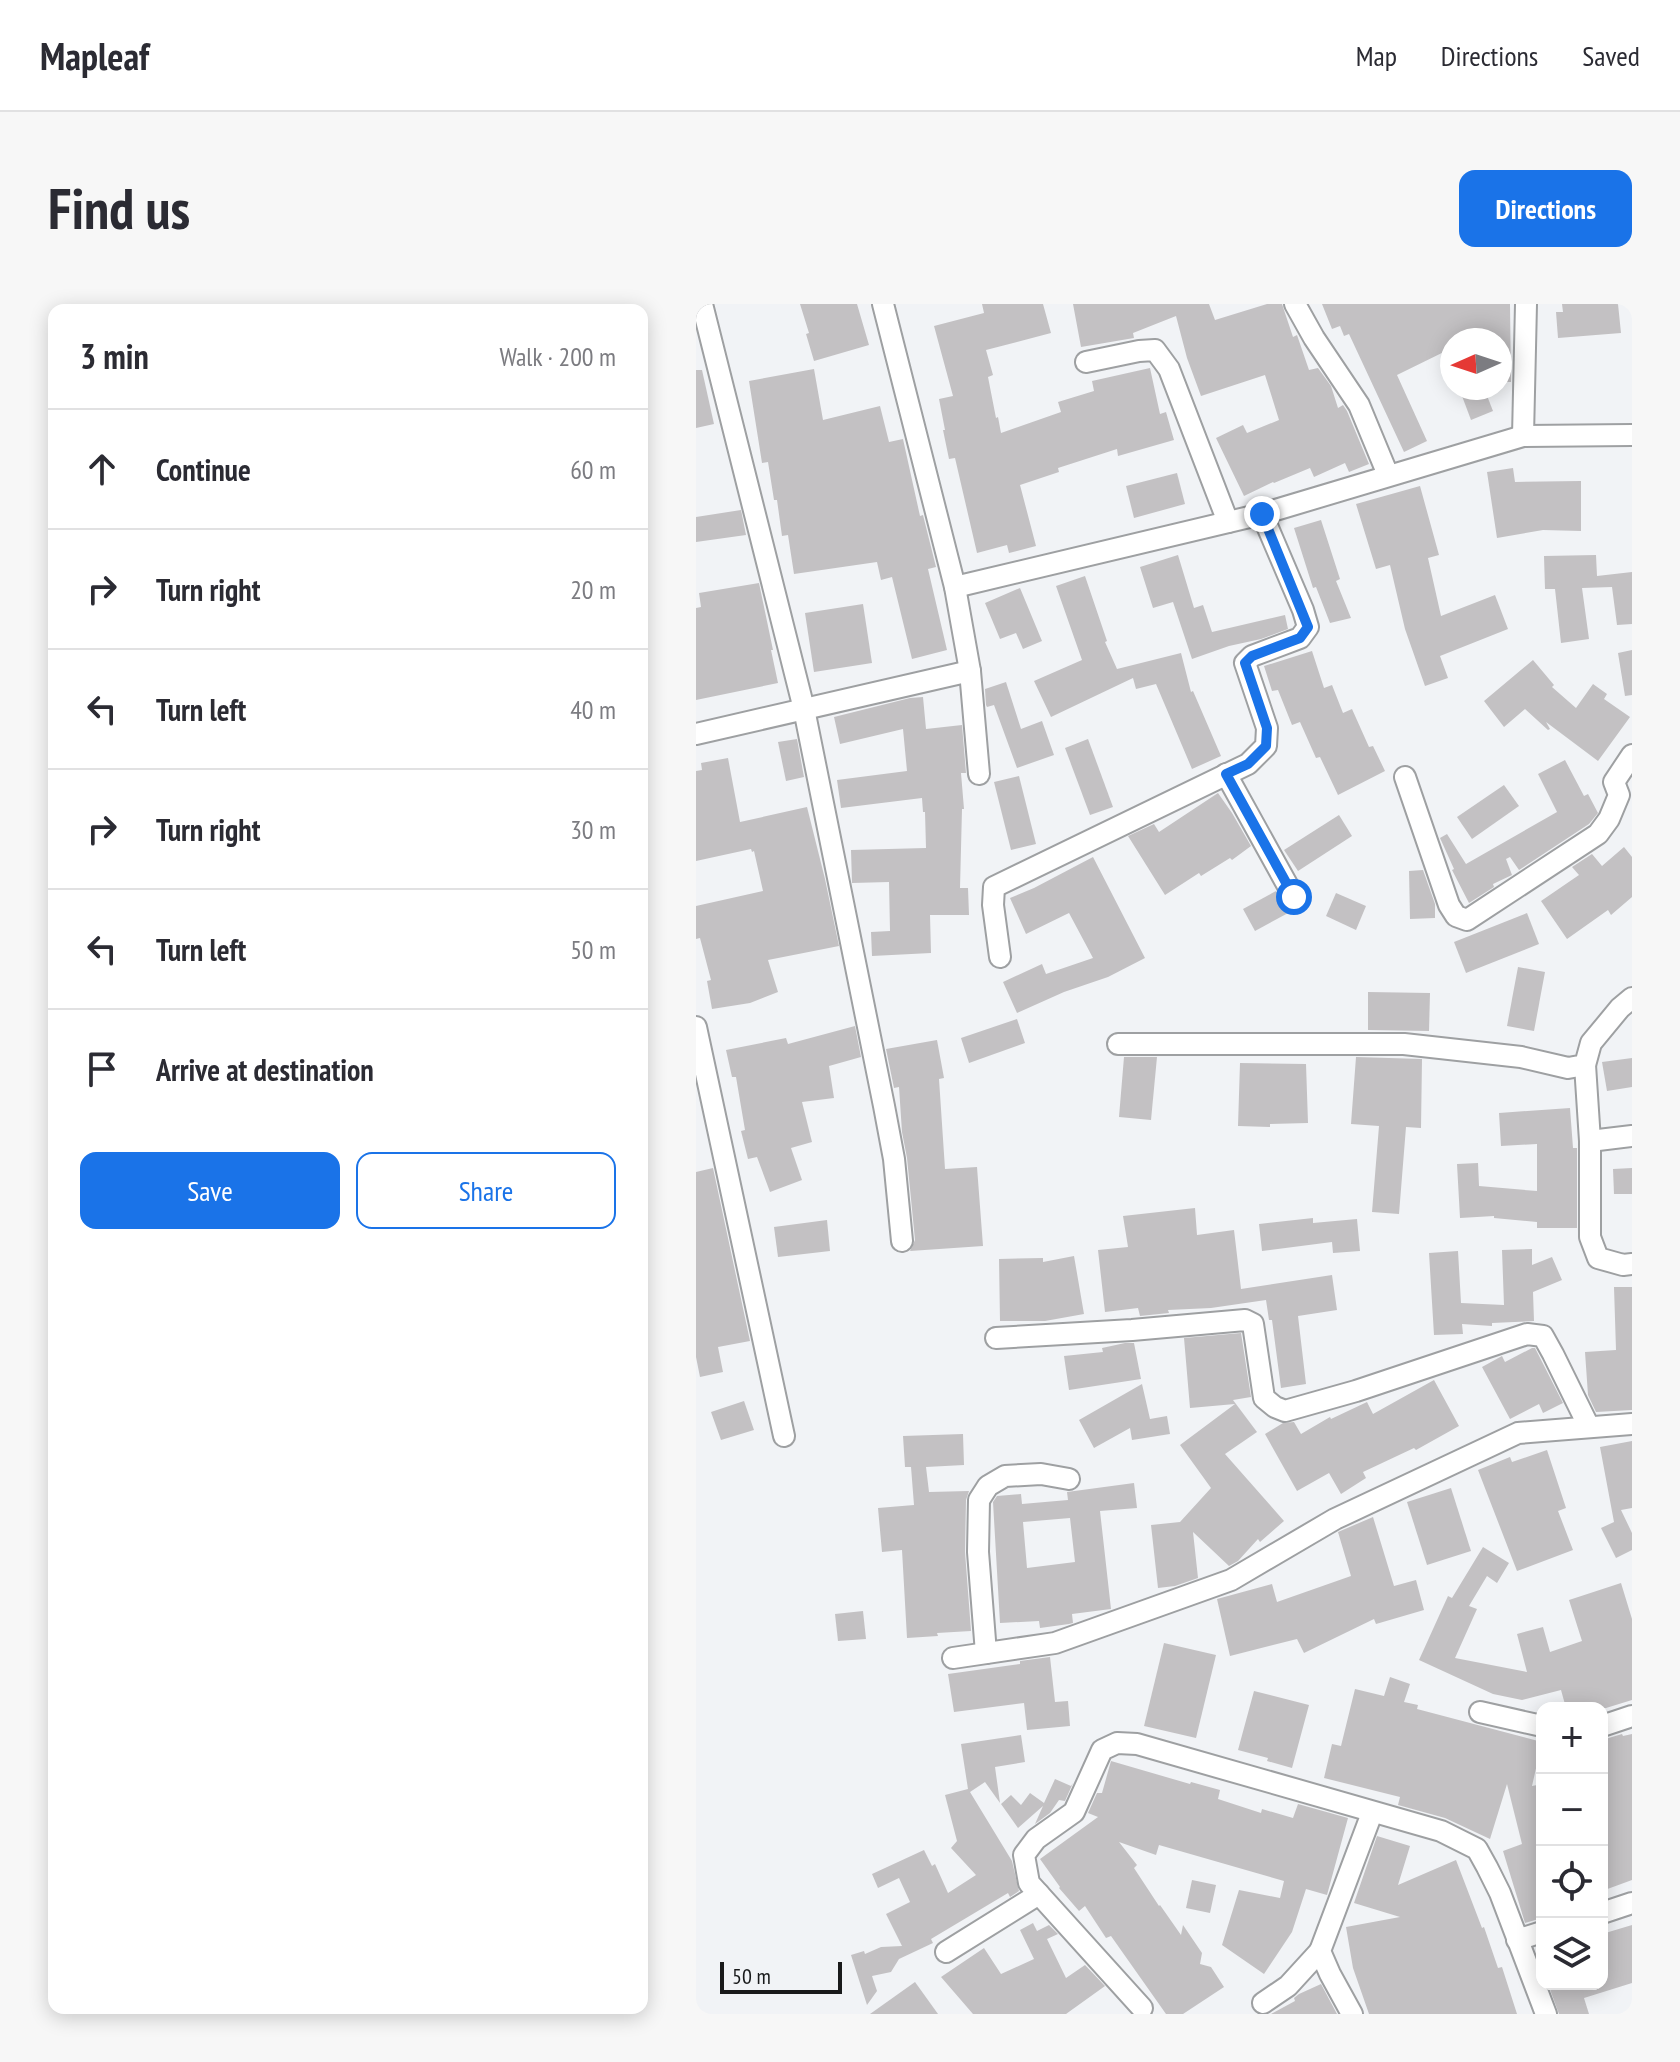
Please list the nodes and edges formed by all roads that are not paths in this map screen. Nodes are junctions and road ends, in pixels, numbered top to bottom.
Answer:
1 (702, 304) edge
2 (883, 304) edge
3 (1295, 304) edge
4 (1526, 304) edge
5 (1086, 362) dead end
6 (1632, 435) edge
7 (1523, 436) junction
8 (1388, 475) junction
9 (1262, 514) junction
10 (1228, 522) junction
11 (955, 587) junction
12 (970, 671) junction
13 (804, 709) junction
14 (696, 734) edge
15 (1632, 755) edge
16 (979, 774) dead end
17 (1226, 774) junction
18 (1405, 777) dead end
19 (1626, 798) edge
20 (1294, 897) dead end
21 (1000, 957) dead end
22 (1632, 998) edge
23 (696, 1027) edge
24 (1118, 1044) dead end
25 (1585, 1065) junction
26 (1632, 1136) edge
27 (1590, 1141) junction
28 (902, 1241) dead end
29 (1632, 1264) edge
30 (996, 1338) dead end
31 (1632, 1424) edge
32 (1589, 1427) junction
33 (784, 1436) dead end
34 (1069, 1479) dead end
35 (986, 1653) junction
36 (953, 1658) dead end
37 (1480, 1712) dead end
38 (1632, 1716) edge
39 (1608, 1724) edge
40 (1536, 1725) edge
41 (1372, 1813) junction
42 (1039, 1894) junction
43 (1632, 1903) edge
44 (1608, 1911) edge
45 (1536, 1934) edge
46 (1517, 1940) junction
47 (1320, 1951) junction
48 (946, 1952) dead end
49 (1263, 2003) dead end
50 (1142, 2008) dead end
51 (1352, 2014) edge
52 (1546, 2014) edge

1 - 13 street
2 - 11 street
3 - 8 street
4 - 7 street
5 - 10 street
6 - 7 street
7 - 8 street
8 - 9 street
9 - 10 street
9 - 17 street
10 - 11 street
11 - 12 street
12 - 13 street
12 - 16 street
13 - 14 street
13 - 28 street
15 - 19 street
17 - 20 street
17 - 21 street
18 - 19 street
22 - 25 street
23 - 33 street
24 - 25 street
25 - 27 street
26 - 27 street
27 - 29 street
30 - 32 street
31 - 32 street
32 - 35 street
34 - 35 street
35 - 36 street
37 - 40 street
38 - 39 street
41 - 42 street
41 - 46 street
41 - 47 street
42 - 48 street
42 - 50 street
43 - 44 street
45 - 46 street
46 - 52 street
47 - 49 street
47 - 51 street

